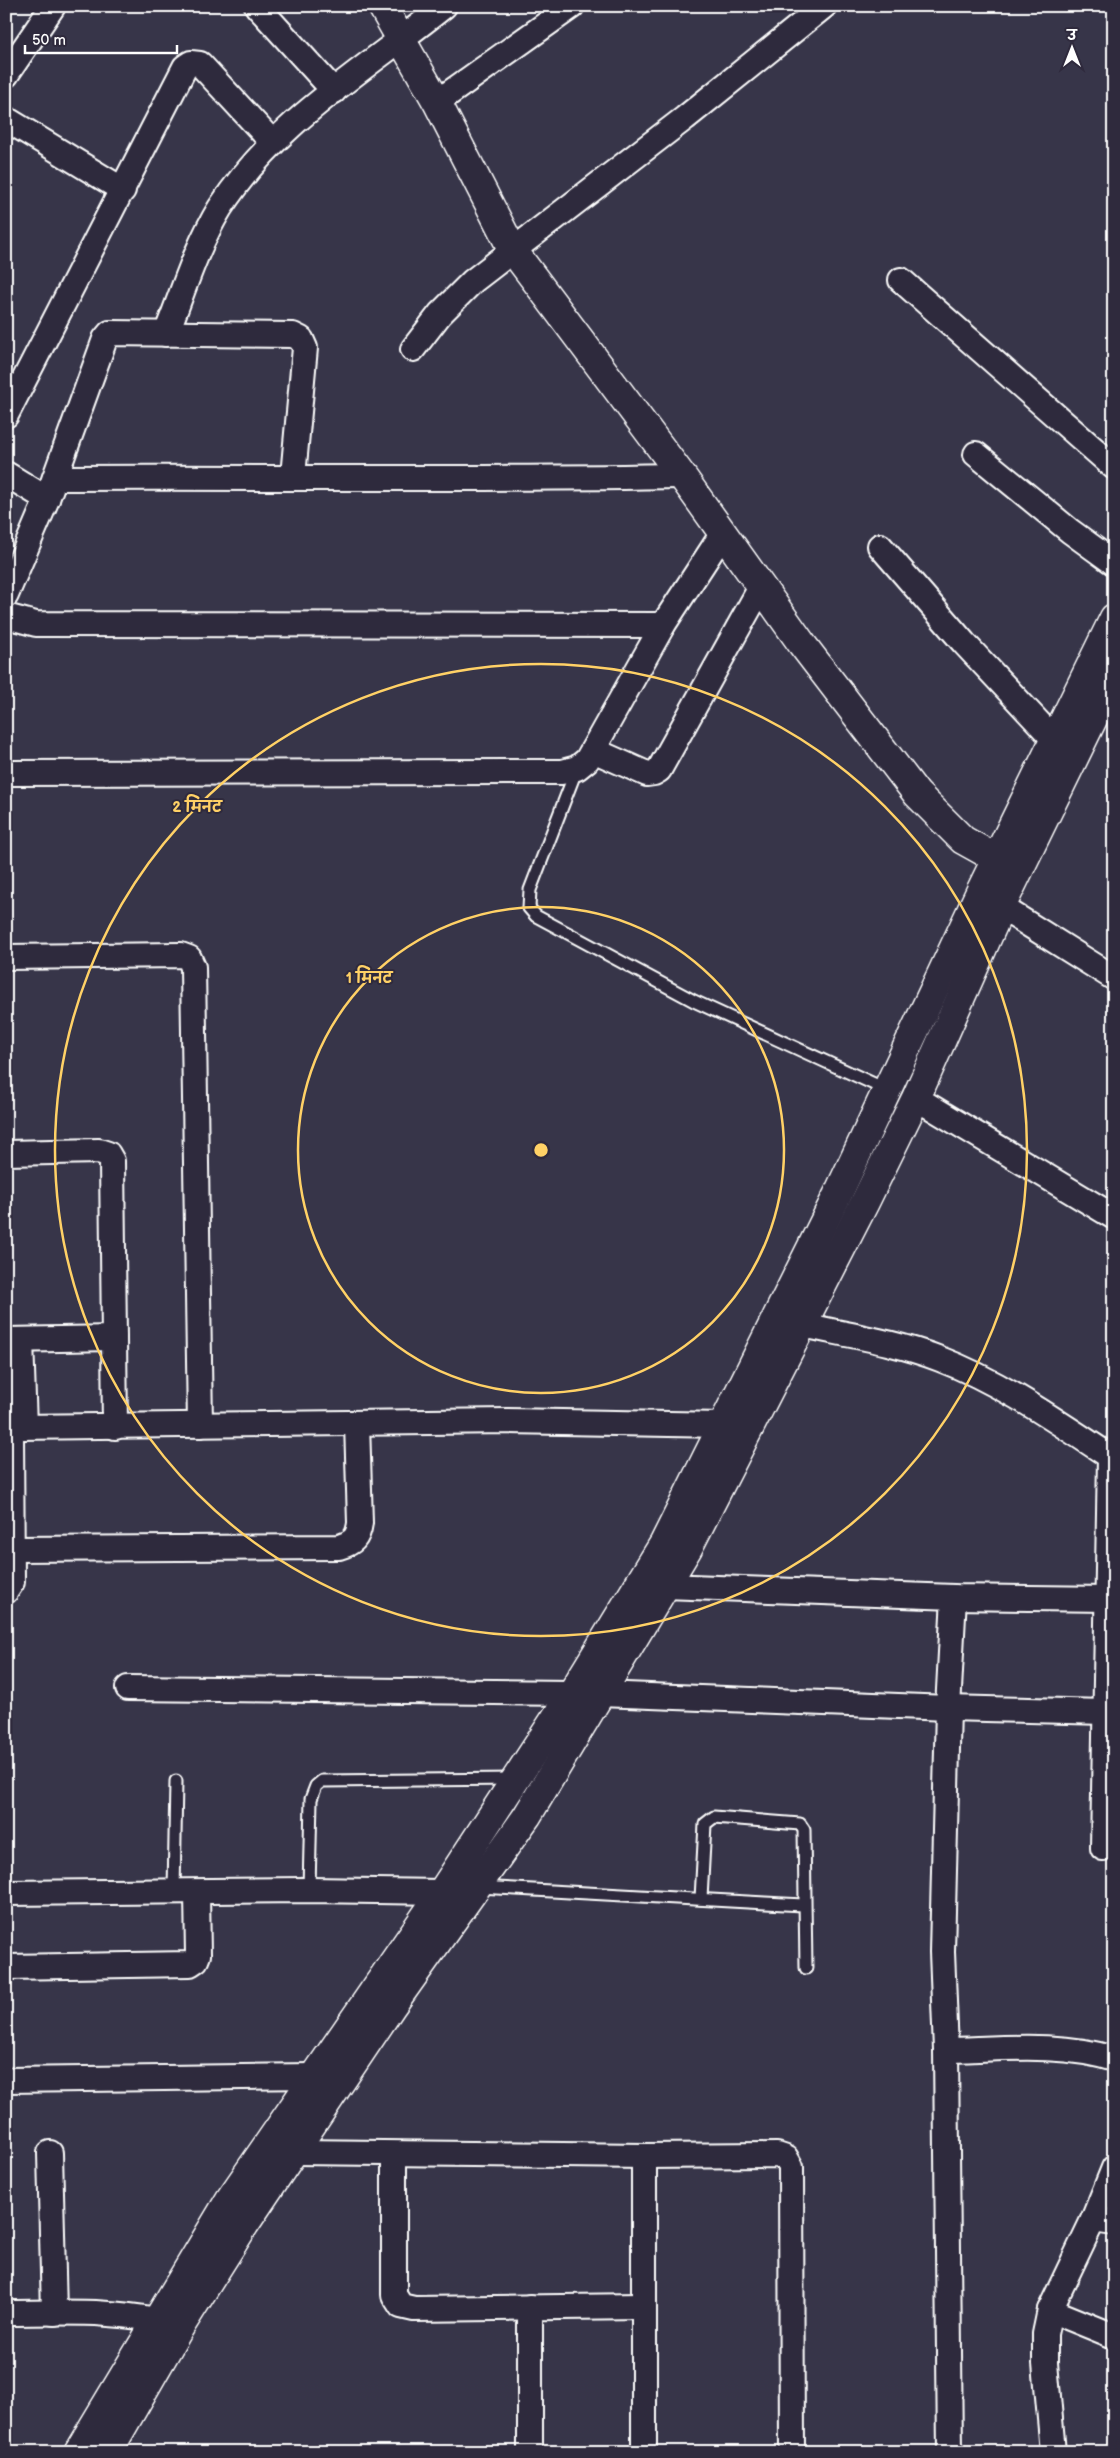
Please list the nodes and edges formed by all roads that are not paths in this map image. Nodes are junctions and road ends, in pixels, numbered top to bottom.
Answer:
1 (256, 6) edge
2 (382, 6) edge
3 (444, 6) edge
4 (572, 6) edge
5 (824, 6) edge
6 (45, 10) edge
7 (401, 41) junction
8 (6, 75) edge
9 (334, 91) junction
10 (437, 102) junction
11 (6, 119) edge
12 (272, 142) junction
13 (123, 190) junction
14 (512, 249) junction
15 (900, 280) dead end
16 (166, 334) junction
17 (413, 349) dead end
18 (6, 414) edge
19 (976, 454) dead end
20 (1114, 467) edge
21 (6, 474) edge
22 (293, 476) junction
23 (682, 476) junction
24 (51, 488) junction
25 (723, 533) junction
26 (880, 546) dead end
27 (1114, 563) edge
28 (761, 587) junction
29 (6, 596) edge
30 (6, 616) edge
31 (1114, 618) edge
32 (663, 625) junction
33 (1114, 676) edge
34 (1053, 738) junction
35 (593, 750) junction
36 (577, 768) junction
37 (6, 773) edge
38 (1007, 865) junction
39 (1001, 906) junction
40 (6, 957) edge
41 (1114, 978) edge
42 (887, 1090) junction
43 (916, 1098) junction
44 (6, 1153) edge
45 (1114, 1217) edge
46 (803, 1326) junction
47 (114, 1338) junction
48 (14, 1340) edge
49 (357, 1423) junction
50 (200, 1425) junction
51 (24, 1427) junction
52 (114, 1427) junction
53 (735, 1430) junction
54 (1112, 1458) edge
55 (12, 1549) junction
56 (665, 1586) junction
57 (6, 1591) edge
58 (954, 1597) junction
59 (1109, 1599) junction
60 (128, 1688) dead end
61 (572, 1692) junction
62 (600, 1694) junction
63 (948, 1708) junction
64 (1105, 1712) junction
65 (515, 1779) junction
66 (176, 1781) dead end
67 (1103, 1848) dead end
68 (476, 1887) junction
69 (309, 1890) junction
70 (185, 1892) junction
71 (442, 1892) junction
72 (6, 1893) edge
73 (701, 1899) junction
74 (803, 1905) junction
75 (6, 1968) edge
76 (806, 1968) dead end
77 (946, 2050) junction
78 (1114, 2059) edge
79 (315, 2076) junction
80 (6, 2080) edge
81 (294, 2152) junction
82 (50, 2153) dead end
83 (394, 2154) junction
84 (644, 2156) junction
85 (1114, 2168) edge
86 (1103, 2222) edge
87 (642, 2306) junction
88 (530, 2307) junction
89 (1050, 2310) junction
90 (6, 2313) edge
91 (54, 2313) junction
92 (169, 2323) junction
93 (1114, 2336) edge
94 (78, 2452) edge
95 (108, 2452) edge
96 (530, 2452) edge
97 (644, 2452) edge
98 (792, 2452) edge
99 (950, 2452) edge
100 (1053, 2452) edge

1 - 9 street
2 - 7 main road
3 - 7 street
4 - 10 street
5 - 14 street
6 - 8 street
7 - 9 street
7 - 10 main road
9 - 12 street
10 - 14 main road
11 - 13 street
12 - 13 street
12 - 16 street
13 - 18 street
14 - 17 street
14 - 23 main road
15 - 20 street
16 - 22 street
16 - 24 street
19 - 27 street
21 - 24 street
22 - 23 street
22 - 24 street
23 - 25 main road
24 - 29 street
25 - 28 main road
25 - 32 street
26 - 34 street
28 - 35 street
28 - 38 main road
30 - 32 street
31 - 34 main road
32 - 35 street
33 - 38 main road
34 - 38 main road
35 - 36 street
36 - 37 street
36 - 42 lane
38 - 39 main road
38 - 42 main road
39 - 41 street
39 - 43 main road
40 - 50 street
42 - 53 main road
43 - 45 street
43 - 46 main road
44 - 47 street
46 - 53 main road
46 - 54 street
47 - 48 street
47 - 52 street
48 - 51 street
49 - 50 street
49 - 53 street
49 - 55 street
50 - 52 street
51 - 52 street
51 - 55 street
53 - 56 main road
53 - 61 main road
54 - 59 street
55 - 57 street
56 - 58 street
56 - 62 main road
58 - 59 street
58 - 63 street
59 - 64 street
60 - 61 street
61 - 65 main road
62 - 63 street
62 - 68 main road
63 - 64 street
63 - 77 street
64 - 67 street
65 - 69 lane
65 - 71 main road
66 - 70 lane
68 - 73 lane
68 - 81 main road
69 - 70 street
69 - 71 street
70 - 72 street
70 - 75 street
71 - 79 main road
73 - 74 lane
73 - 74 lane
74 - 76 lane
77 - 78 street
77 - 99 street
79 - 80 street
79 - 92 main road
81 - 83 street
81 - 92 main road
82 - 91 street
83 - 84 street
83 - 88 street
84 - 87 street
84 - 98 street
85 - 86 street
86 - 89 street
87 - 88 street
87 - 97 street
88 - 96 street
89 - 93 street
89 - 100 street
90 - 91 street
91 - 92 street
92 - 94 main road
92 - 95 main road

